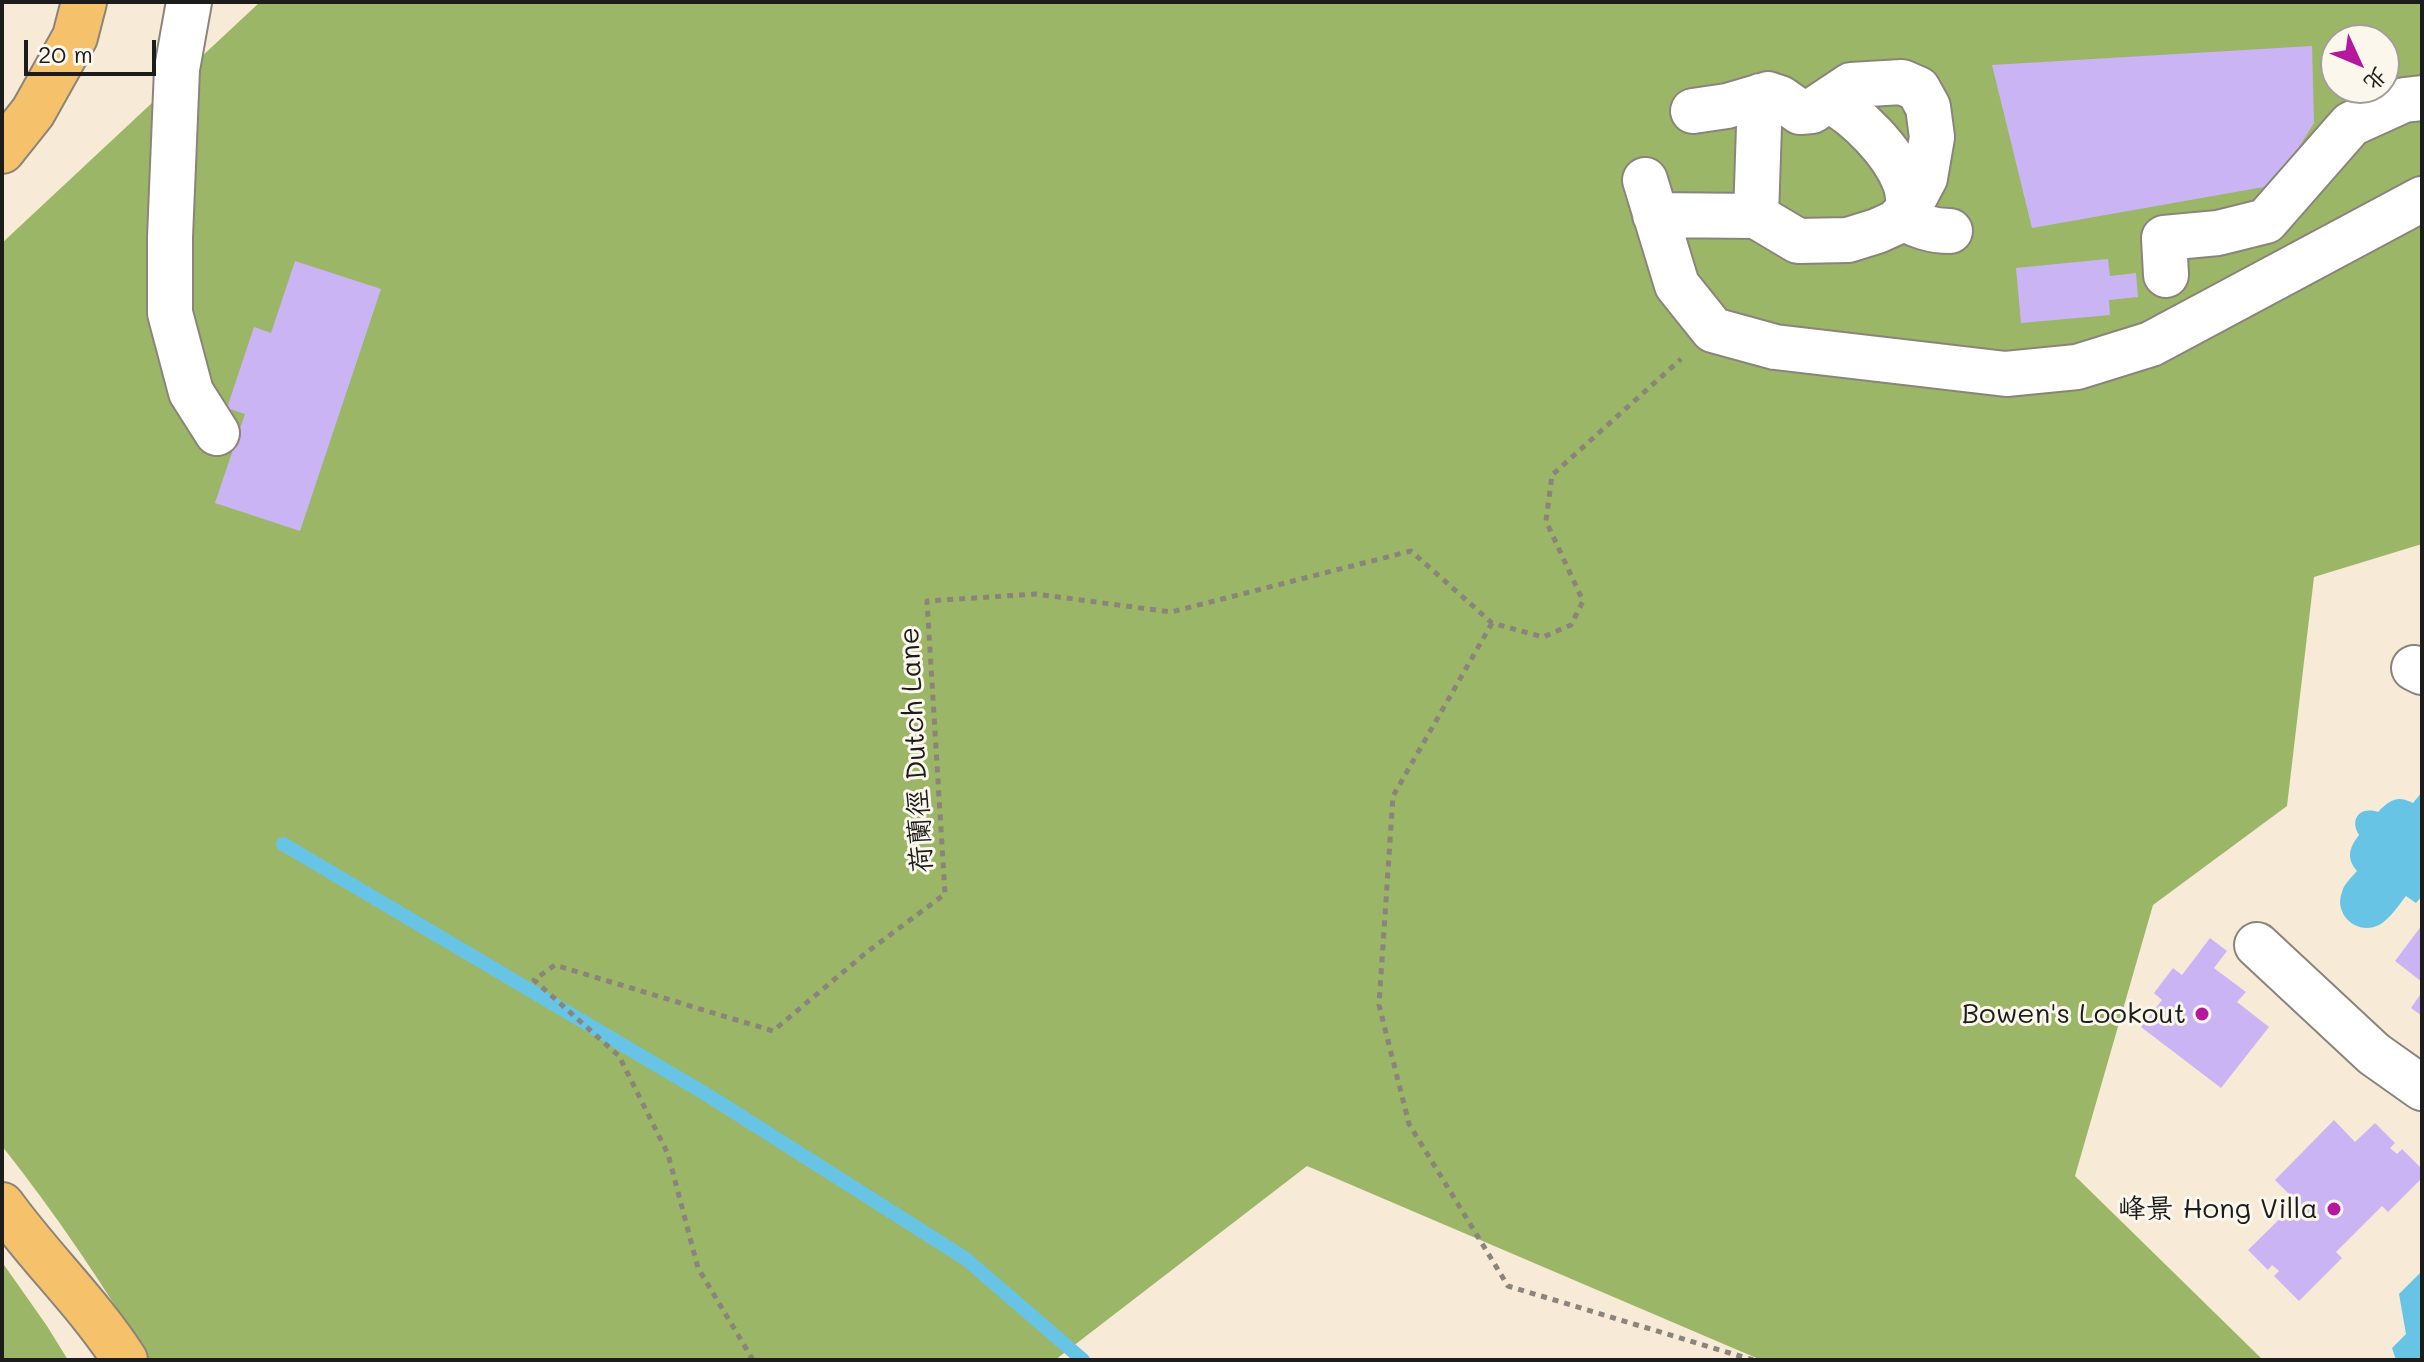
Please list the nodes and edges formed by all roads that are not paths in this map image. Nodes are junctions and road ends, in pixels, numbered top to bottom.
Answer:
1 (84, 2) edge
2 (189, 2) edge
3 (1760, 96) junction
4 (2422, 98) edge
5 (1829, 100) junction
6 (2350, 106) edge
7 (1693, 111) dead end
8 (2, 151) edge
9 (2422, 199) edge
10 (1905, 212) junction
11 (1756, 216) junction
12 (1950, 231) dead end
13 (2166, 275) dead end
14 (217, 433) dead end
15 (2257, 945) dead end
16 (2422, 1088) edge
17 (2, 1205) edge
18 (125, 1360) edge

1 - 8 main road
2 - 14 street
3 - 5 street
3 - 7 street
3 - 11 street
4 - 6 street
5 - 10 street
5 - 10 street
6 - 13 street
9 - 11 street
10 - 11 street
10 - 12 street
15 - 16 street
17 - 18 main road

